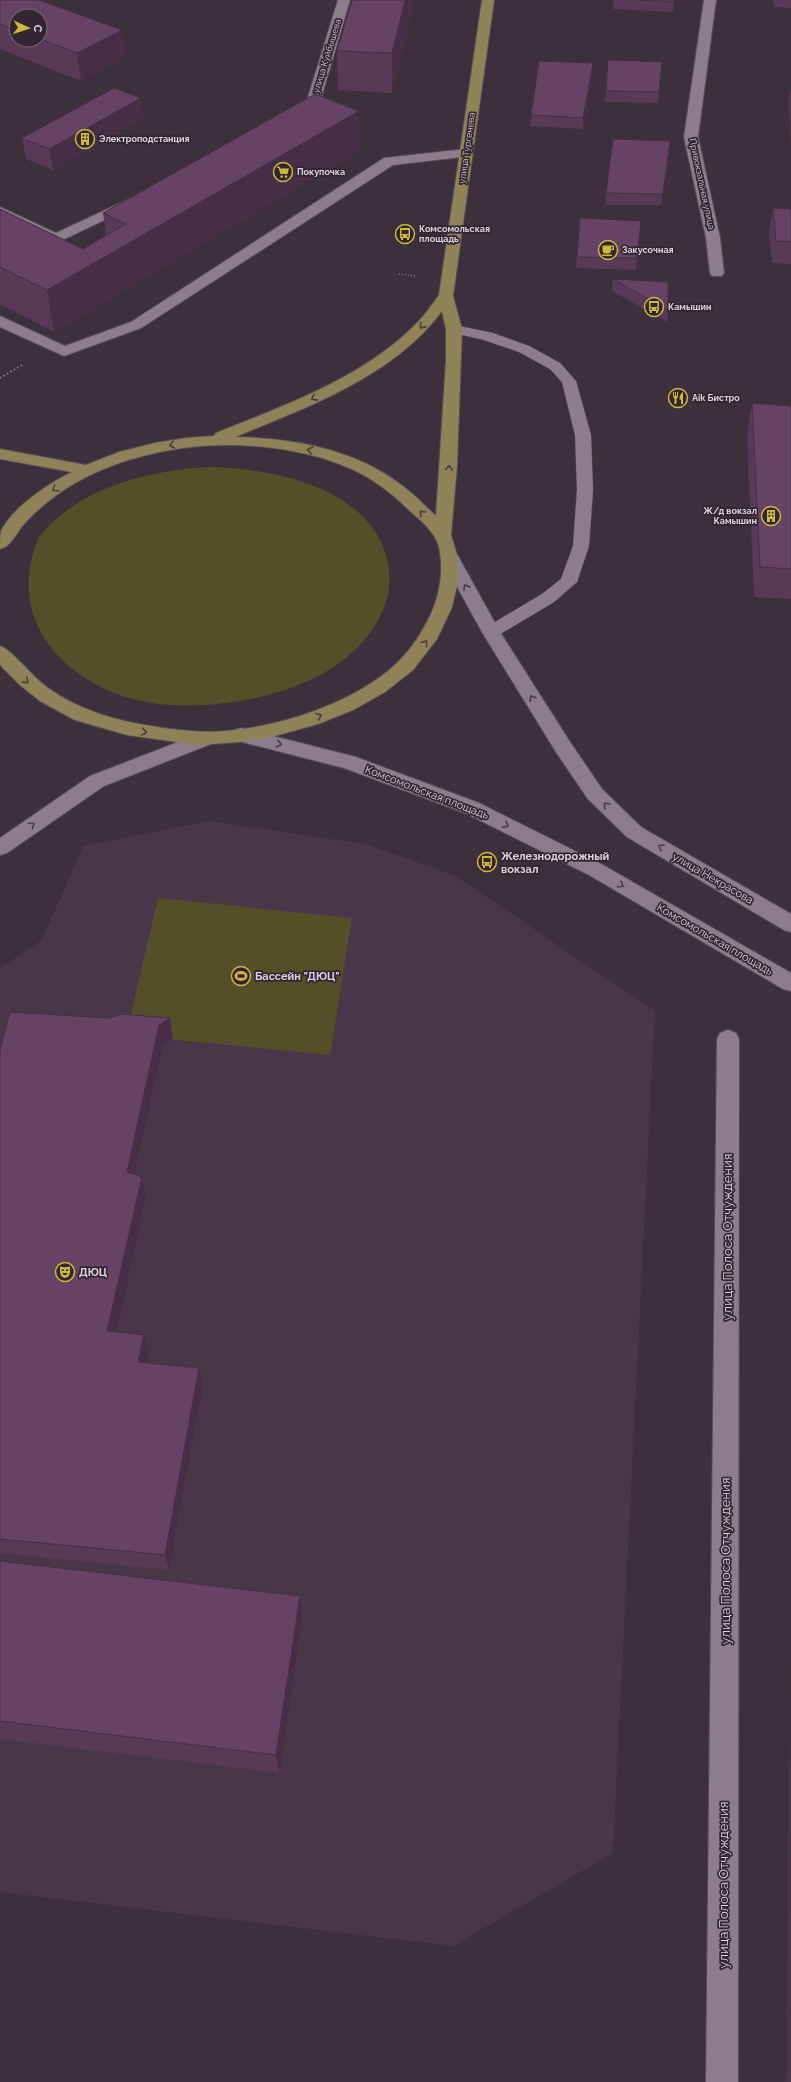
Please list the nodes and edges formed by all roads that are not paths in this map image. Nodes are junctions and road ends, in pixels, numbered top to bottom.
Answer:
1 (344, 0) edge
2 (488, 0) edge
3 (710, 0) edge
4 (289, 122) edge
5 (466, 153) junction
6 (141, 197) edge
7 (0, 211) edge
8 (718, 273) dead end
9 (446, 296) junction
10 (0, 321) edge
11 (454, 329) junction
12 (211, 441) junction
13 (0, 454) edge
14 (89, 470) junction
15 (443, 535) junction
16 (0, 544) edge
17 (449, 556) junction
18 (491, 632) junction
19 (0, 652) edge
20 (241, 734) junction
21 (204, 739) junction
22 (634, 832) joint
23 (0, 848) edge
24 (791, 924) edge
25 (791, 983) edge
26 (728, 1040) dead end
27 (722, 2082) edge

1 - 4 street, улица Куйбышева
2 - 5 main road, улица Тургенева
3 - 8 street, Привокзальная улица
5 - 9 main road, улица Тургенева
5 - 10 street
6 - 7 street
9 - 11 main road
9 -> 12 main road
15 -> 11 main road
11 - 18 lane
12 -> 14 main road, Комсомольская площадь
15 -> 12 main road, Комсомольская площадь
13 - 14 main road
14 -> 16 main road, Комсомольская площадь
15 - 17 main road, Комсомольская площадь
18 -> 17 street, Комсомольская площадь
20 -> 17 main road, Комсомольская площадь
22 -> 18 street, Комсомольская площадь
19 -> 21 main road, Комсомольская площадь
20 - 21 main road, Комсомольская площадь
20 -> 25 street, Комсомольская площадь
23 -> 21 street
24 -> 22 street, улица Некрасова
26 - 27 street, улица Полоса Отчуждения

